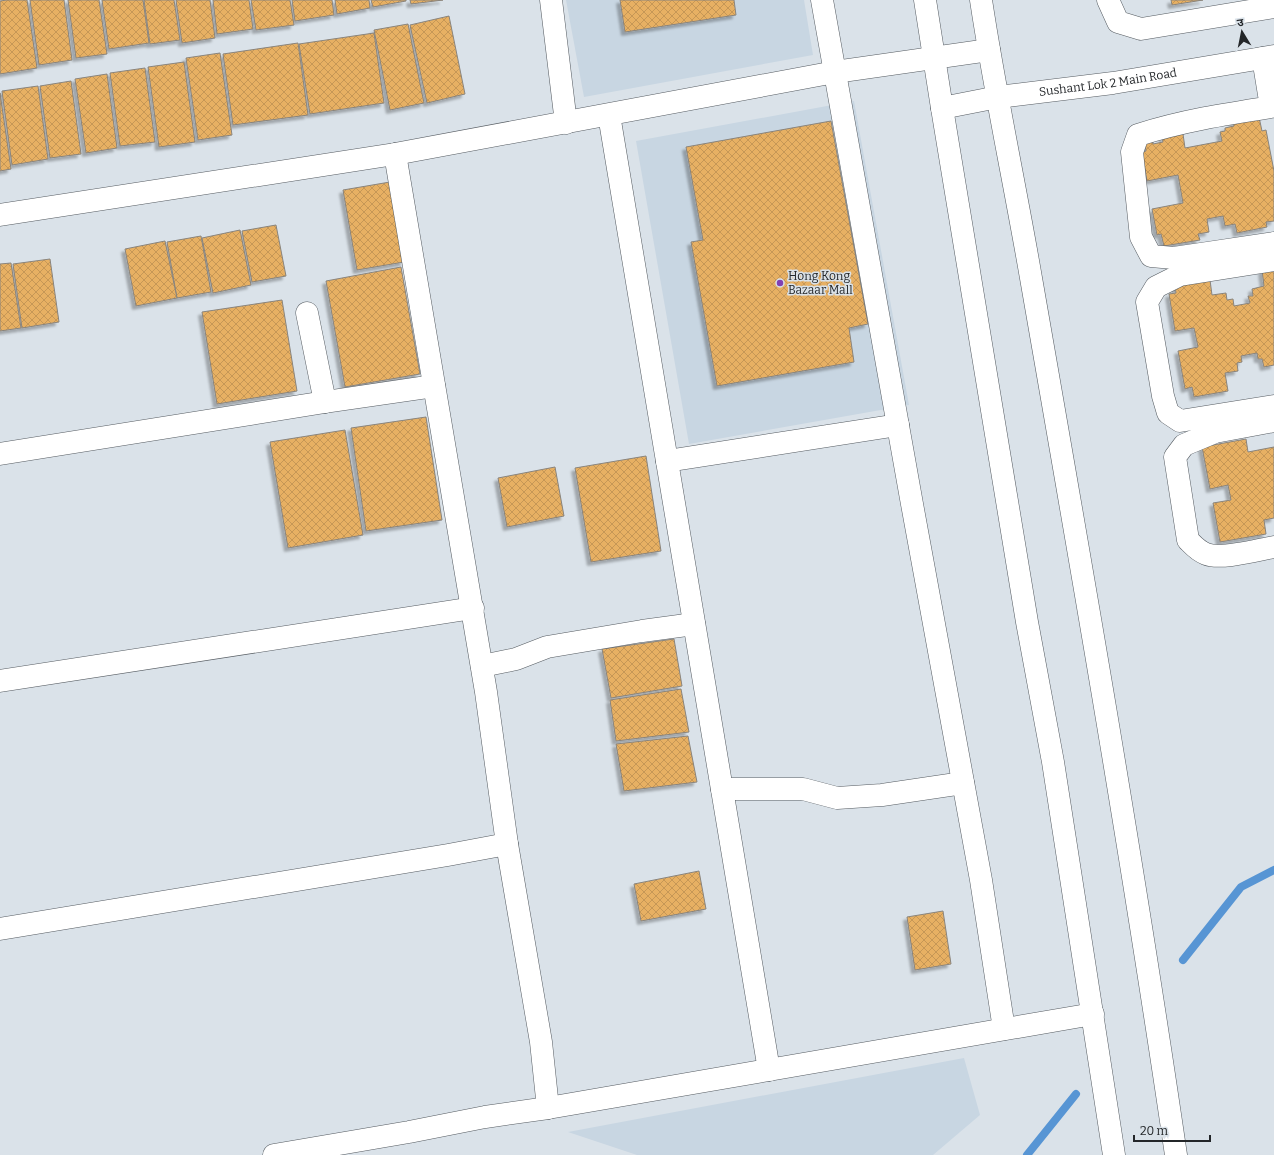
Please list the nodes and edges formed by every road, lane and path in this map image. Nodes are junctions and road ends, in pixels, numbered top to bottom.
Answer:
1 (551, 0) edge
2 (822, 0) edge
3 (925, 0) edge
4 (981, 0) edge
5 (1108, 0) edge
6 (1274, 7) edge
7 (989, 50) junction
8 (1269, 57) edge
9 (935, 58) junction
10 (835, 72) junction
11 (998, 97) junction
12 (942, 108) junction
13 (1273, 113) edge
14 (609, 115) junction
15 (566, 123) junction
16 (395, 154) junction
17 (0, 215) edge
18 (1274, 243) edge
19 (1274, 260) edge
20 (307, 313) dead end
21 (434, 386) junction
22 (325, 402) junction
23 (1274, 406) edge
24 (1274, 422) edge
25 (898, 426) junction
26 (0, 454) edge
27 (667, 461) junction
28 (1274, 547) edge
29 (473, 608) junction
30 (694, 624) junction
31 (482, 666) junction
32 (0, 681) edge
33 (963, 784) junction
34 (722, 789) junction
35 (508, 844) junction
36 (0, 929) edge
37 (1093, 1014) junction
38 (1004, 1029) junction
39 (769, 1070) junction
40 (548, 1108) junction
41 (274, 1155) edge
42 (1114, 1155) edge
43 (1176, 1155) edge

1 - 15 street
2 - 10 street
3 - 9 street
4 - 7 street
5 - 6 street
7 - 9 street
7 - 11 street
8 - 11 street, Sushant Lok 2 Main Road
8 - 13 street
9 - 10 street
9 - 12 street
10 - 14 street
10 - 25 street
11 - 12 street, Sushant Lok 2 Main Road
11 - 43 street
12 - 37 street
13 - 18 street
14 - 15 street
14 - 27 street
15 - 16 street
16 - 17 street
16 - 21 street
19 - 23 street
20 - 22 street
21 - 22 street
21 - 29 street
22 - 26 street
24 - 28 street
25 - 27 street
25 - 33 street
27 - 30 street
29 - 31 street
29 - 32 street
30 - 31 street
30 - 34 street
31 - 35 street
33 - 34 street
33 - 38 street
34 - 39 street
35 - 36 street
35 - 40 street
37 - 38 street
37 - 42 street
38 - 39 street
39 - 40 street
40 - 41 street

